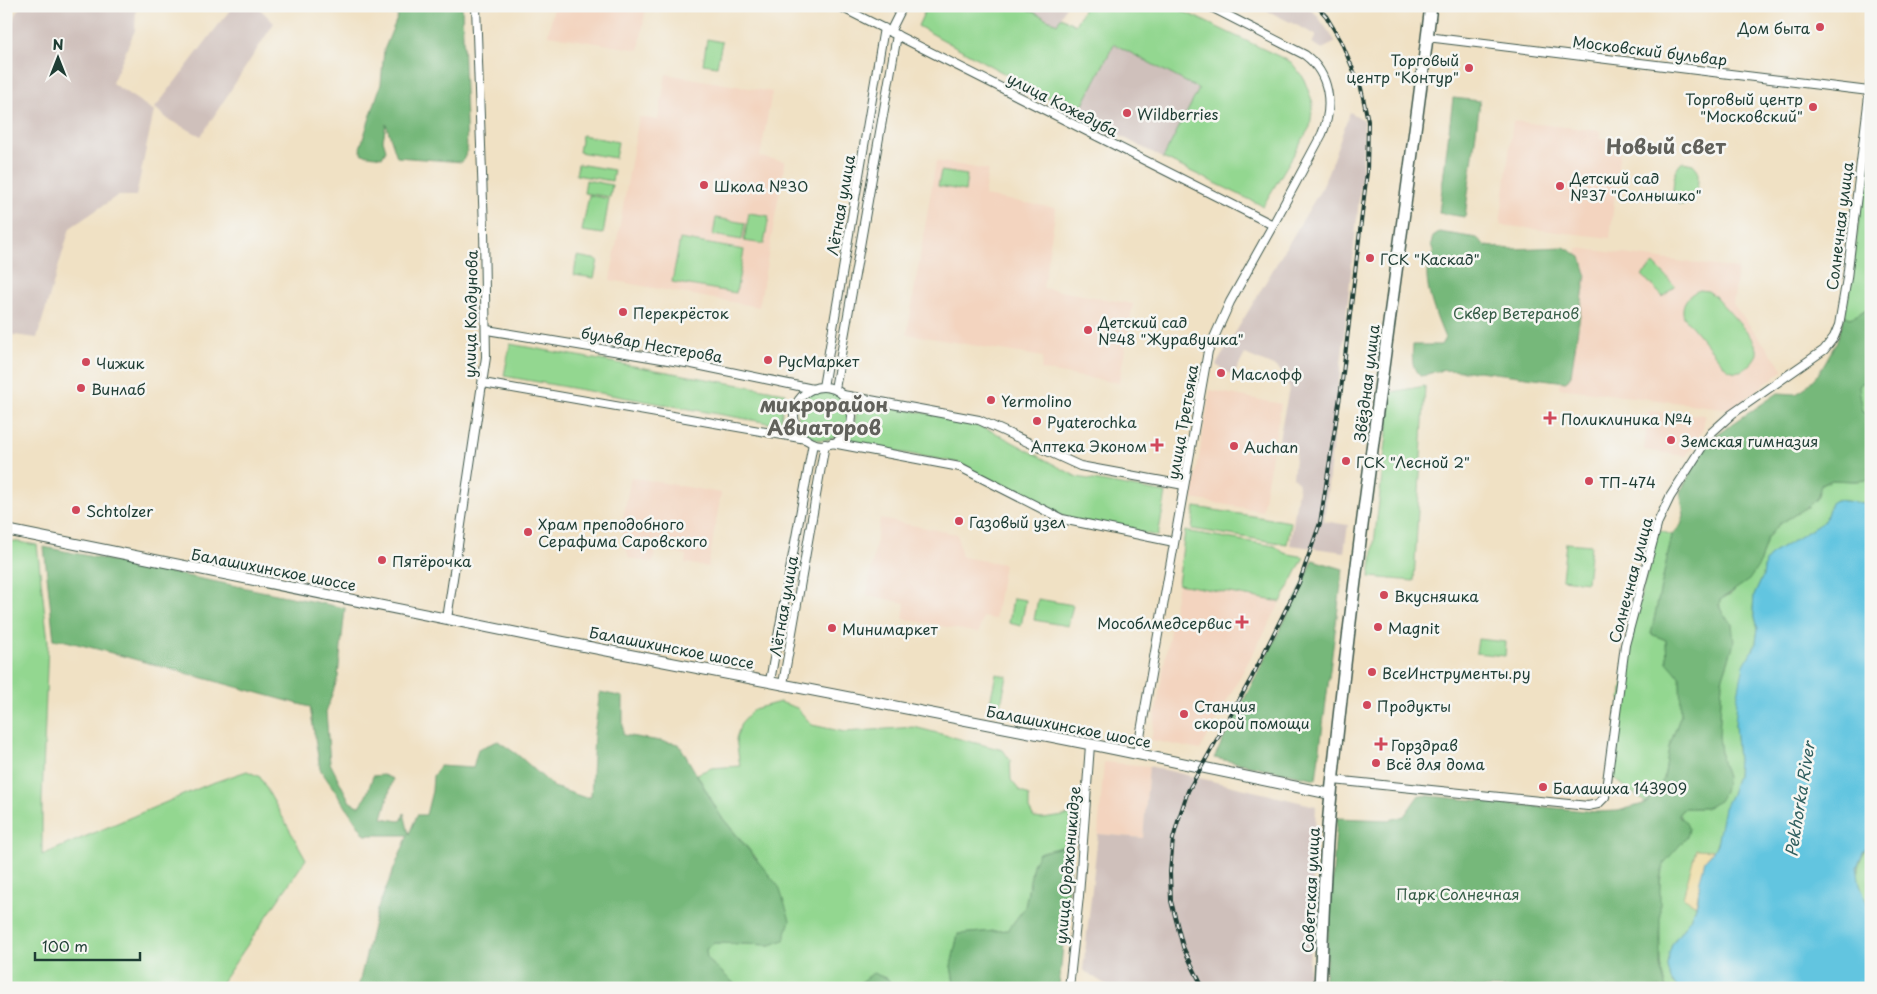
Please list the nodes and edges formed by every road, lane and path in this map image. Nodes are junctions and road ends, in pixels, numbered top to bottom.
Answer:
1 (476, 6) edge
2 (839, 6) edge
3 (903, 6) edge
4 (1209, 6) edge
5 (1431, 6) edge
6 (890, 32) junction
7 (1427, 37) junction
8 (1871, 80) edge
9 (1869, 91) junction
10 (1274, 226) junction
11 (487, 330) junction
12 (483, 383) junction
13 (823, 387) junction
14 (813, 389) junction
15 (835, 389) junction
16 (843, 394) junction
17 (810, 441) junction
18 (829, 444) junction
19 (1184, 485) junction
20 (6, 530) edge
21 (1174, 542) junction
22 (448, 619) junction
23 (770, 681) junction
24 (783, 684) junction
25 (1090, 745) junction
26 (1137, 754) junction
27 (1333, 780) junction
28 (1331, 794) junction
29 (1068, 988) edge
30 (1320, 988) edge

1 - 11 street, улица Колдунова
2 - 6 street, улица Кожедуба
3 - 6 street, Лётная улица
4 - 10 street, улица Третьяка
5 - 7 main road, Звёздная улица
6 - 10 street, улица Кожедуба
6 - 13 street, Лётная улица
6 - 15 street, Лётная улица
7 - 9 street, Московский бульвар
7 - 27 main road, Звёздная улица
8 - 9 street, Солнечная улица
9 - 27 street, Солнечная улица
10 - 19 street, улица Третьяка
11 - 12 street, улица Колдунова
11 - 14 street, бульвар Нестерова
12 - 17 street
12 - 22 street, улица Колдунова
13 - 14 street
13 - 15 street
14 - 17 street
15 - 16 street
16 - 18 street
16 - 19 street
17 - 18 street
17 - 23 street, Лётная улица
18 - 21 street
18 - 24 street, Лётная улица
19 - 21 street, улица Третьяка
20 - 22 main road, Балашихинское шоссе
21 - 26 street, улица Третьяка
22 - 23 main road, Балашихинское шоссе
23 - 24 main road, Балашихинское шоссе
24 - 25 main road, Балашихинское шоссе
25 - 26 main road, Балашихинское шоссе
25 - 29 street, улица Орджоникидзе
26 - 28 main road, Балашихинское шоссе
27 - 28 main road, Звёздная улица
28 - 30 main road, Советская улица

